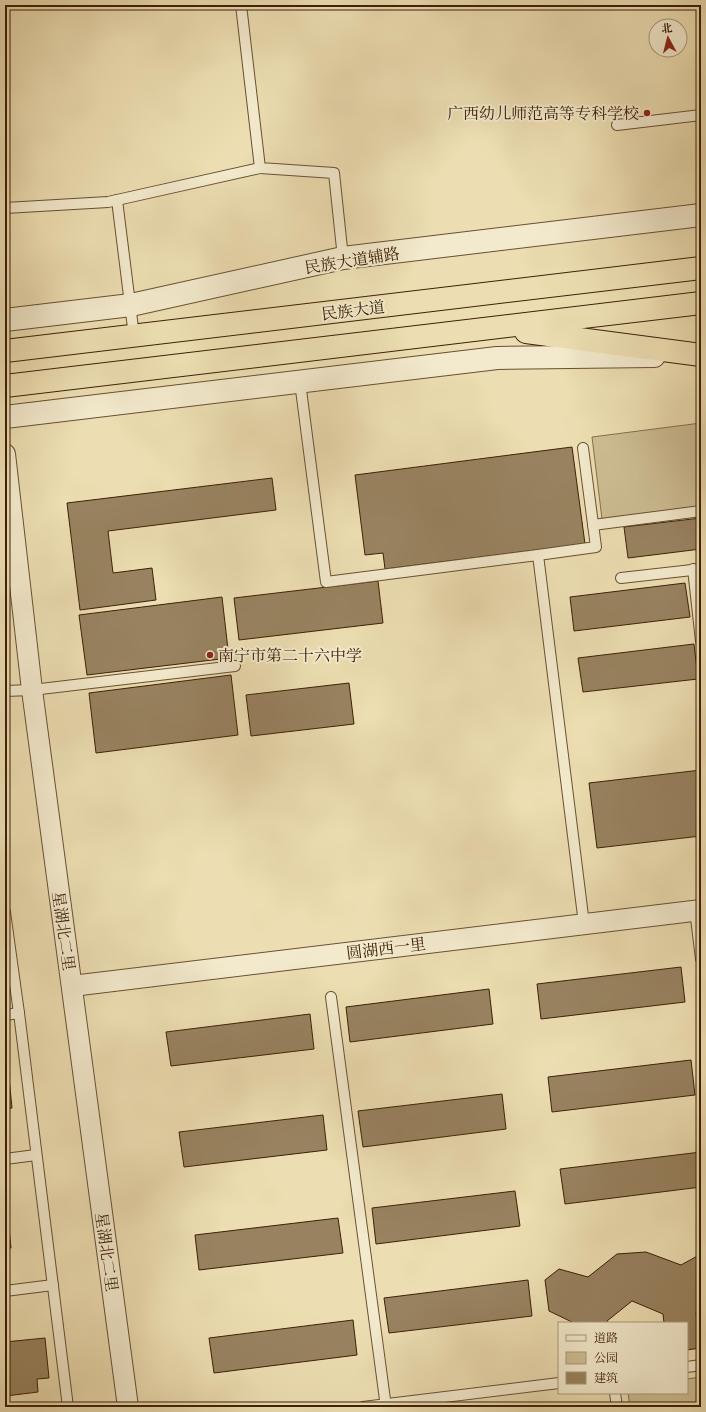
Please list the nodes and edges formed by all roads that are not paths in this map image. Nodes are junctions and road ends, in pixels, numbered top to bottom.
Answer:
1 (241, 5) edge
2 (701, 115) edge
3 (617, 125) dead end
4 (260, 168) junction
5 (117, 200) junction
6 (5, 208) edge
7 (701, 215) edge
8 (343, 258) junction
9 (701, 268) edge
10 (701, 303) edge
11 (131, 305) junction
12 (5, 320) edge
13 (495, 328) junction
14 (134, 336) junction
15 (5, 351) edge
16 (701, 355) edge
17 (300, 382) junction
18 (5, 386) edge
19 (5, 417) edge
20 (583, 448) dead end
21 (5, 454) edge
22 (701, 511) edge
23 (593, 525) junction
24 (538, 555) junction
25 (697, 569) edge
26 (621, 578) dead end
27 (701, 641) edge
28 (235, 666) dead end
29 (32, 690) junction
30 (5, 692) edge
31 (698, 910) edge
32 (5, 912) edge
33 (584, 924) junction
34 (701, 958) edge
35 (72, 986) junction
36 (331, 997) dead end
37 (19, 1013) junction
38 (5, 1015) edge
39 (36, 1155) junction
40 (5, 1159) edge
41 (53, 1285) junction
42 (5, 1292) edge
43 (701, 1365) edge
44 (688, 1367) edge
45 (558, 1383) edge
46 (615, 1394) edge
47 (385, 1406) edge
48 (68, 1407) edge
49 (128, 1407) edge
50 (363, 1407) edge
51 (617, 1407) edge

1 - 4 lane
2 - 3 lane
4 - 5 lane
4 - 8 lane
5 - 6 lane
5 - 11 lane
7 - 8 street, 民族大道辅路
8 - 11 street, 民族大道辅路
9 - 14 highway, 民族大道
10 - 13 highway
11 - 12 street, 民族大道辅路
11 - 14 lane
13 - 16 highway
13 - 18 highway
14 - 15 highway, 民族大道
16 - 17 street
17 - 19 street
17 - 24 lane
20 - 23 lane
21 - 29 street, 星湖北二里
22 - 23 lane
23 - 24 lane
24 - 33 lane
25 - 26 lane
25 - 27 lane
28 - 29 lane
29 - 30 lane
29 - 35 street, 星湖北二里
31 - 33 street, 圆湖西一里
31 - 34 lane
32 - 37 lane
33 - 35 street, 圆湖西一里
35 - 49 street, 星湖北二里
36 - 47 lane
37 - 38 lane
37 - 39 lane
39 - 40 lane
39 - 41 lane
41 - 42 lane
41 - 48 lane
43 - 44 lane
45 - 47 lane
46 - 51 lane
47 - 50 lane

